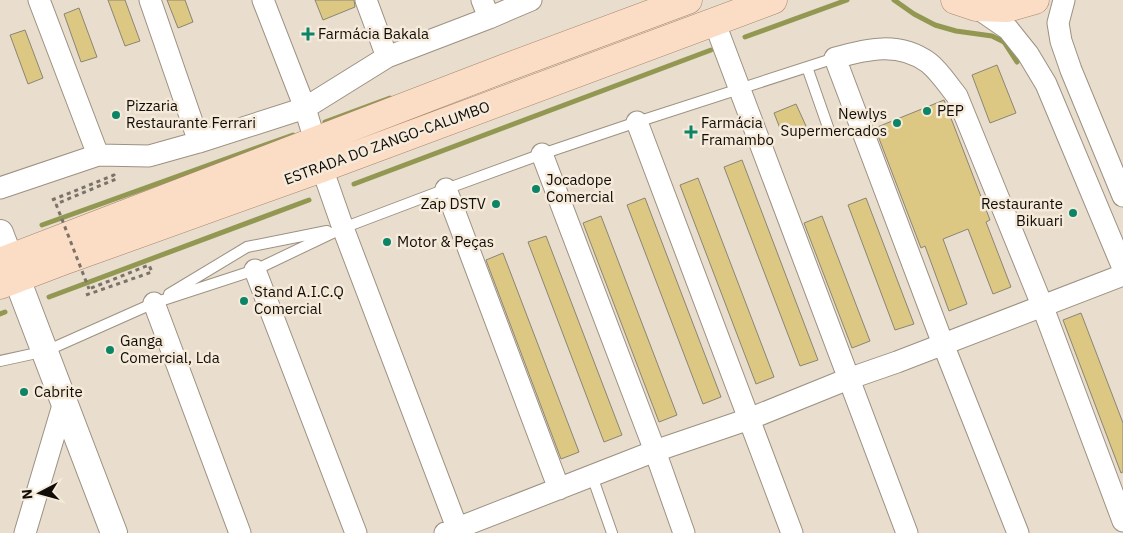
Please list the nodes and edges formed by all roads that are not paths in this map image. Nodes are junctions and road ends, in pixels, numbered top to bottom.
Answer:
1 (39, 0) edge
2 (150, 0) edge
3 (263, 0) edge
4 (366, 0) edge
5 (531, 0) edge
6 (688, 0) edge
7 (773, 0) edge
8 (1035, 0) edge
9 (1064, 0) edge
10 (966, 3) edge
11 (486, 9) edge
12 (714, 22) junction
13 (387, 57) junction
14 (835, 58) junction
15 (807, 67) junction
16 (739, 89) junction
17 (306, 108) junction
18 (637, 122) junction
19 (829, 130) dead end
20 (315, 141) junction
21 (199, 142) junction
22 (542, 154) junction
23 (98, 156) junction
24 (322, 168) junction
25 (0, 188) edge
26 (446, 188) junction
27 (1123, 196) edge
28 (343, 228) junction
29 (0, 233) edge
30 (1123, 268) edge
31 (255, 270) junction
32 (7, 271) edge
33 (1123, 275) edge
34 (154, 303) junction
35 (1042, 305) junction
36 (943, 344) junction
37 (46, 351) junction
38 (0, 361) edge
39 (848, 379) junction
40 (64, 402) junction
41 (750, 419) junction
42 (655, 451) junction
43 (592, 476) junction
44 (559, 488) junction
45 (1123, 521) edge
46 (454, 532) edge
47 (25, 533) edge
48 (114, 533) edge
49 (240, 533) edge
50 (356, 533) edge
51 (612, 533) edge
52 (684, 533) edge
53 (792, 533) edge
54 (907, 533) edge
55 (1018, 533) edge

1 - 23 street
2 - 21 street
3 - 17 street
4 - 13 street
5 - 11 street
6 - 20 main road, ESTRADA DO ZANGO-CALUMBO
7 - 12 main road, ESTRADA DO ZANGO-CALUMBO
8 - 10 main road
9 - 27 street
10 - 30 street
11 - 13 street
12 - 16 street
12 - 24 main road, ESTRADA DO ZANGO-CALUMBO
13 - 17 street
14 - 15 lane
14 - 35 street
14 - 36 street
15 - 16 lane
15 - 19 lane
16 - 18 lane
16 - 39 street
17 - 20 street
17 - 21 street
18 - 22 lane
18 - 41 street
20 - 32 main road, ESTRADA DO ZANGO-CALUMBO
21 - 23 street
22 - 26 lane
22 - 42 street
23 - 25 street
24 - 28 street
24 - 32 main road, ESTRADA DO ZANGO-CALUMBO
26 - 28 lane
26 - 44 street
28 - 31 lane
28 - 34 lane
28 - 46 street
29 - 32 street
31 - 34 lane
31 - 50 street
32 - 37 street
33 - 35 street
34 - 37 lane
34 - 49 street
35 - 36 street
35 - 45 street
36 - 39 street
36 - 55 street
37 - 38 lane
37 - 40 street
39 - 41 street
39 - 54 street
40 - 47 street
40 - 48 street
41 - 42 street
41 - 53 street
42 - 43 street
42 - 52 street
43 - 44 street
43 - 51 lane
44 - 46 street

